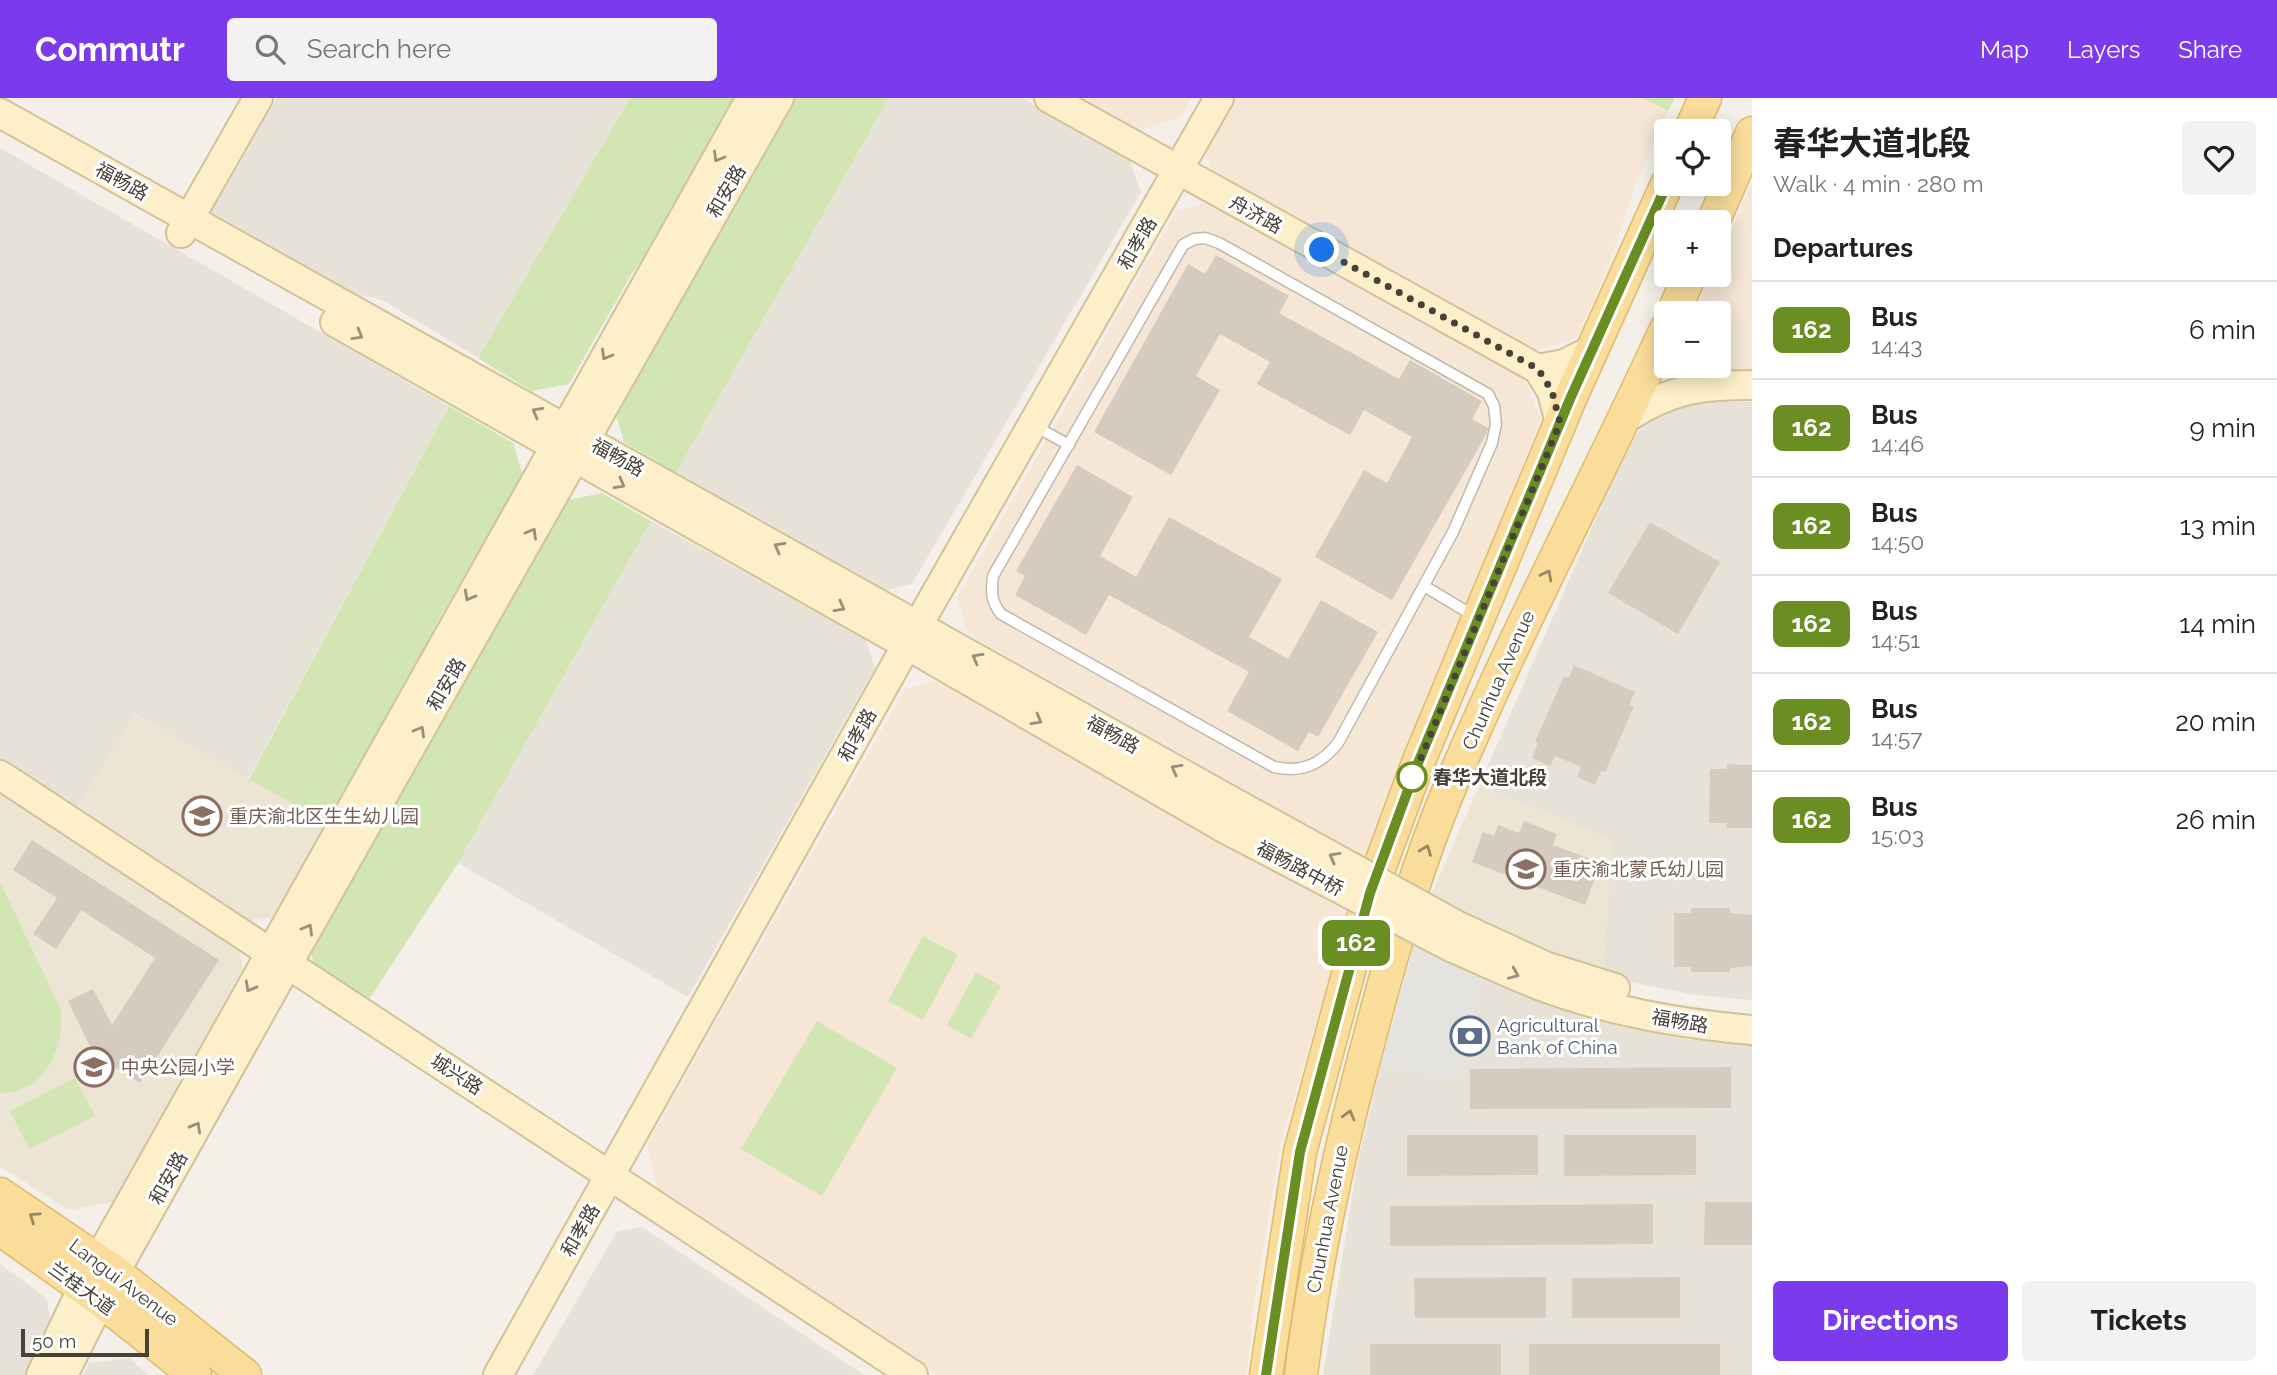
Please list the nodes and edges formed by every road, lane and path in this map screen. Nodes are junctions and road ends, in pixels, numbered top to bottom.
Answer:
1 (258, 98) edge
2 (751, 98) edge
3 (779, 98) edge
4 (1049, 98) edge
5 (1219, 98) edge
6 (1705, 98) edge
7 (0, 113) edge
8 (1695, 119) edge
9 (0, 133) edge
10 (1752, 134) edge
11 (1178, 171) junction
12 (1662, 196) edge
13 (1718, 210) edge
14 (185, 226) junction
15 (1592, 350) junction
16 (1654, 356) edge
17 (1538, 369) junction
18 (1692, 378) edge
19 (1714, 378) edge
20 (1752, 385) edge
21 (1626, 418) junction
22 (1560, 423) junction
23 (1033, 425) junction
24 (569, 443) junction
25 (1069, 445) junction
26 (1424, 586) junction
27 (1478, 619) junction
28 (913, 635) junction
29 (0, 775) edge
30 (1235, 803) joint
31 (1222, 827) joint
32 (1455, 937) junction
33 (279, 957) junction
34 (1752, 1013) edge
35 (1752, 1030) edge
36 (612, 1175) junction
37 (0, 1194) edge
38 (0, 1229) edge
39 (99, 1280) junction
40 (41, 1375) edge
41 (63, 1375) edge
42 (195, 1375) edge
43 (245, 1375) edge
44 (498, 1375) edge
45 (913, 1375) edge
46 (1266, 1375) edge
47 (1301, 1375) edge

1 - 14 main road
2 -> 24 main road, 和安路
3 - 24 main road, 和安路
4 - 11 main road, 舟济路
5 - 11 main road, 和孝路
6 - 8 main road
7 - 14 main road, 福畅路
9 - 14 main road, 福畅路
10 - 13 main road
11 - 17 main road, 舟济路
11 - 23 main road, 和孝路
12 - 15 main road, Chunhua Avenue
14 - 24 main road, 福畅路
15 - 17 main road
15 - 22 main road, Chunhua Avenue
16 - 21 main road, Chunhua Avenue
17 - 22 main road
18 - 21 main road
19 - 20 main road
47 -> 21 main road, Chunhua Avenue
22 - 27 main road, Chunhua Avenue
23 - 25 lane
23 - 28 main road, 和孝路
24 - 28 main road, 福畅路
24 - 33 main road, 和安路
25 - 26 lane
25 - 26 lane
26 - 27 lane
27 - 46 main road, Chunhua Avenue
30 -> 28 main road, 福畅路
28 -> 31 main road, 福畅路
28 - 36 main road, 和孝路
29 - 33 main road, 城兴路
32 -> 30 main road, 福畅路中桥, bridge
31 - 32 main road, 福畅路中桥, bridge
32 - 34 main road, 福畅路
32 -> 35 main road, 福畅路
33 - 36 main road, 城兴路
33 - 39 main road, 和安路
36 - 44 main road, 和孝路
36 - 45 main road, 城兴路
39 -> 37 main road, Langui Avenue
38 - 39 main road, 兰桂大道
39 - 40 main road
39 - 41 main road
39 - 42 main road, 兰桂大道
39 - 43 main road, Langui Avenue

